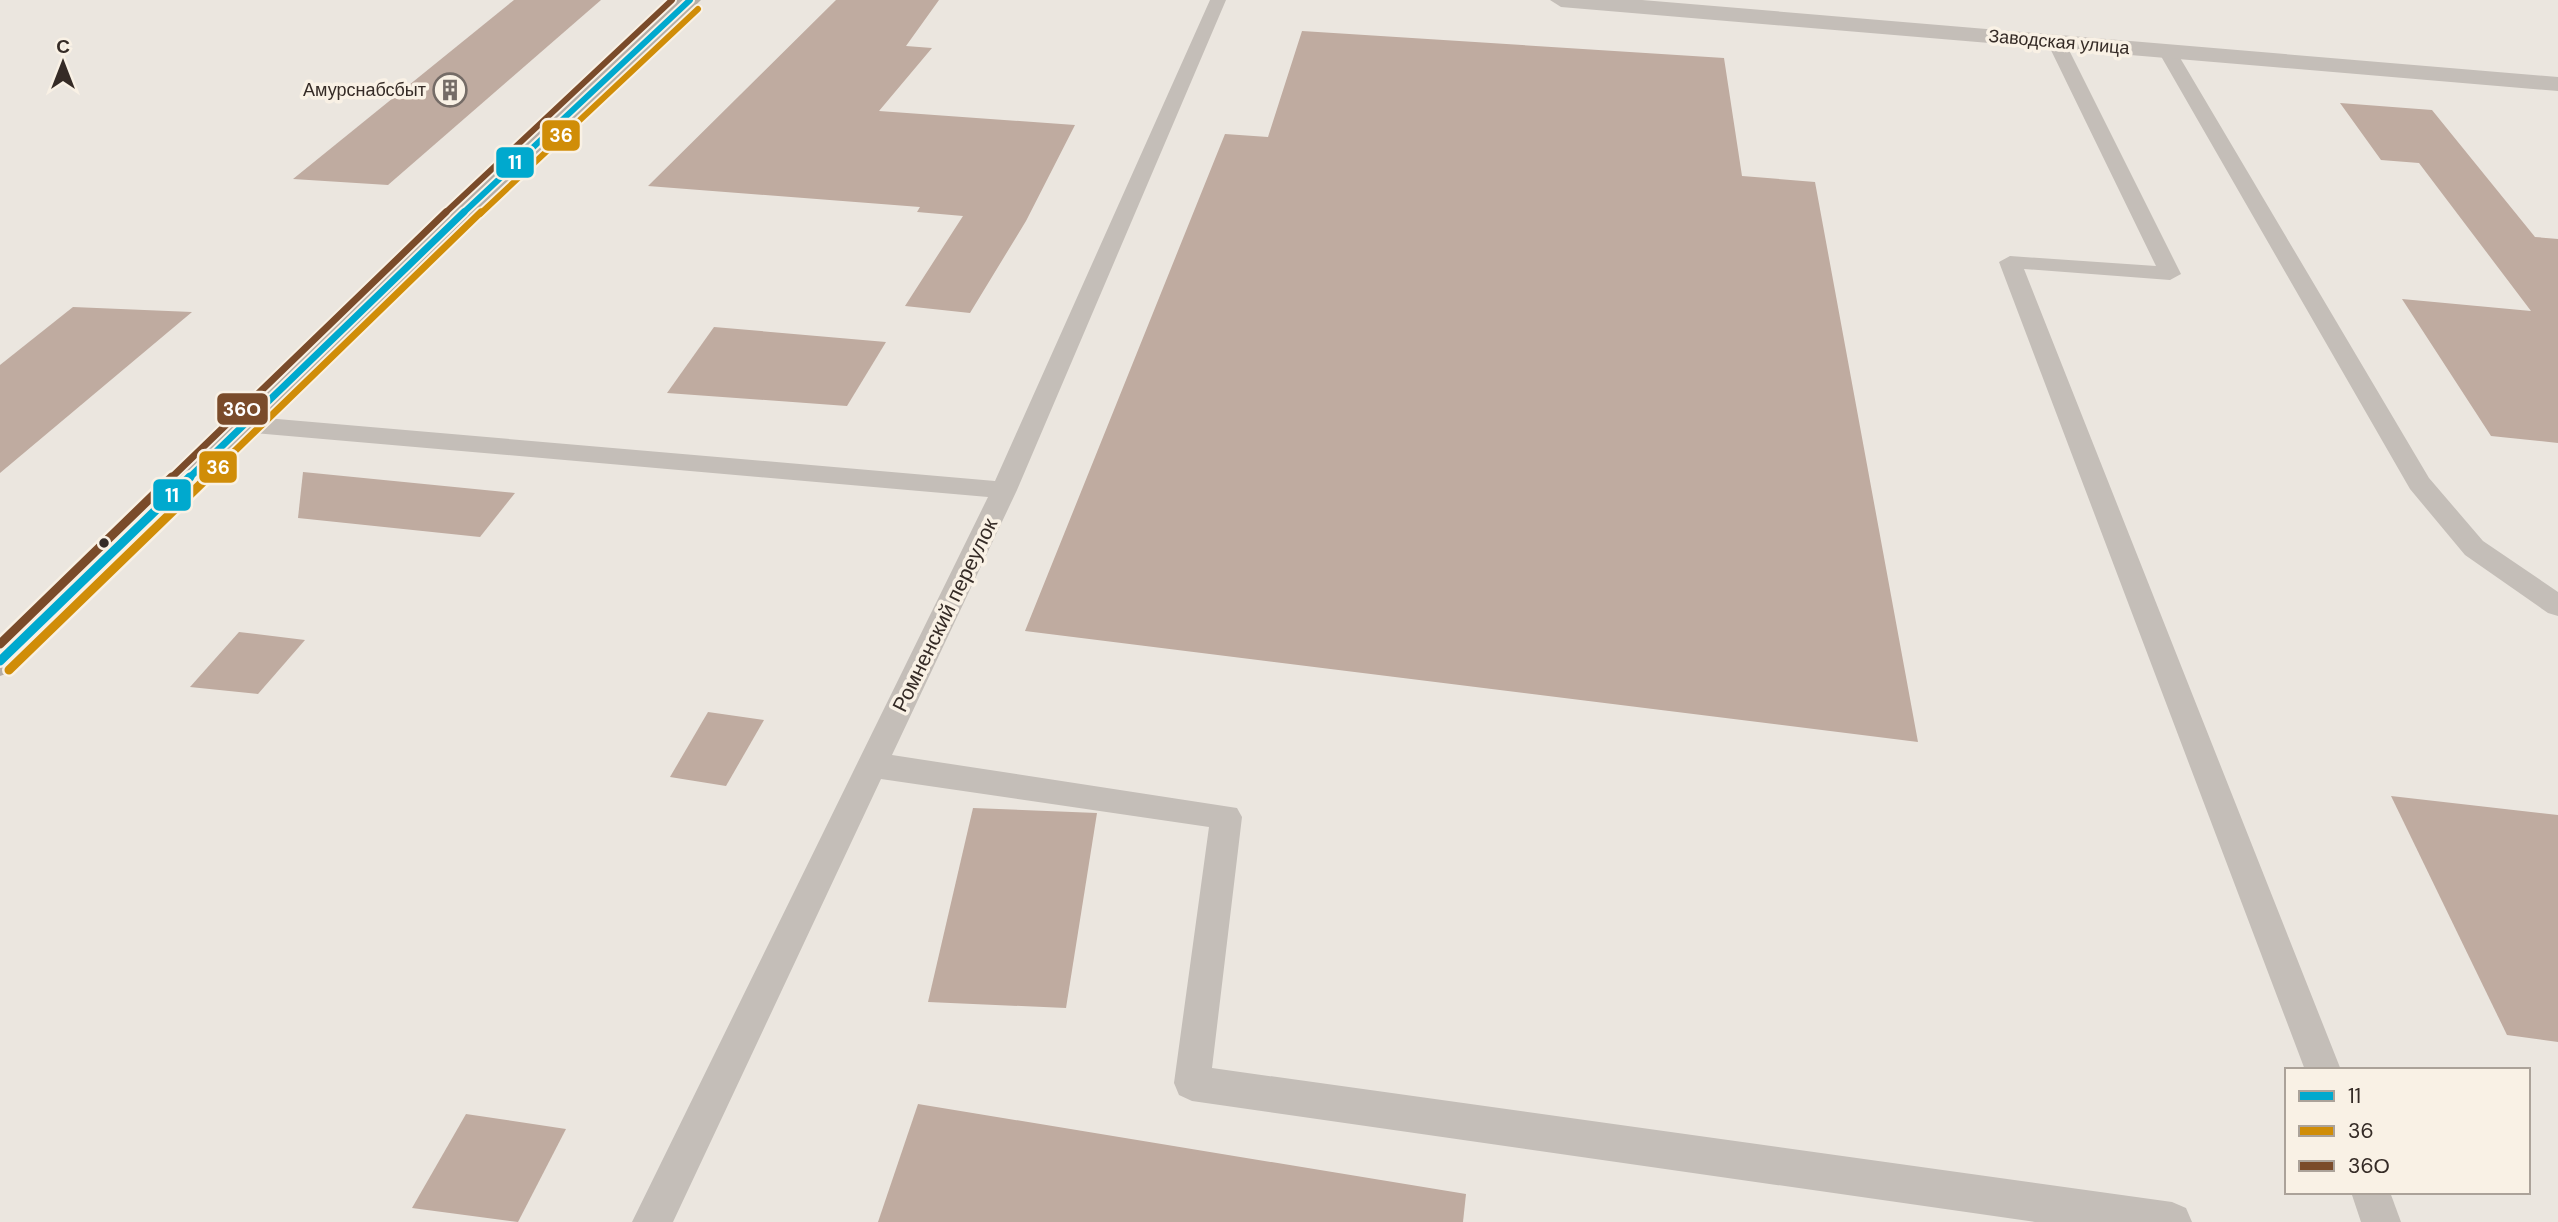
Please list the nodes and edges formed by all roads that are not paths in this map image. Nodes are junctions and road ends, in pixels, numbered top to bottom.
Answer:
1 (690, 0) edge
2 (1218, 0) edge
3 (1561, 0) edge
4 (2056, 42) junction
5 (2167, 51) junction
6 (2558, 83) edge
7 (243, 424) junction
8 (1004, 490) junction
9 (2558, 606) edge
10 (0, 661) edge
11 (873, 765) junction
12 (2322, 1068) edge
13 (2371, 1194) edge
14 (652, 1222) edge
15 (2172, 1222) edge
16 (2381, 1222) edge

1 - 7 main road
2 - 8 lane, Ромненский переулок
3 - 4 street, Заводская улица
4 - 5 street, Заводская улица
4 - 12 lane
5 - 6 street, Заводская улица
5 - 9 lane
7 - 8 lane
7 - 10 main road
8 - 11 lane, Ромненский переулок
11 - 14 lane, Ромненский переулок
11 - 15 lane
13 - 16 lane

